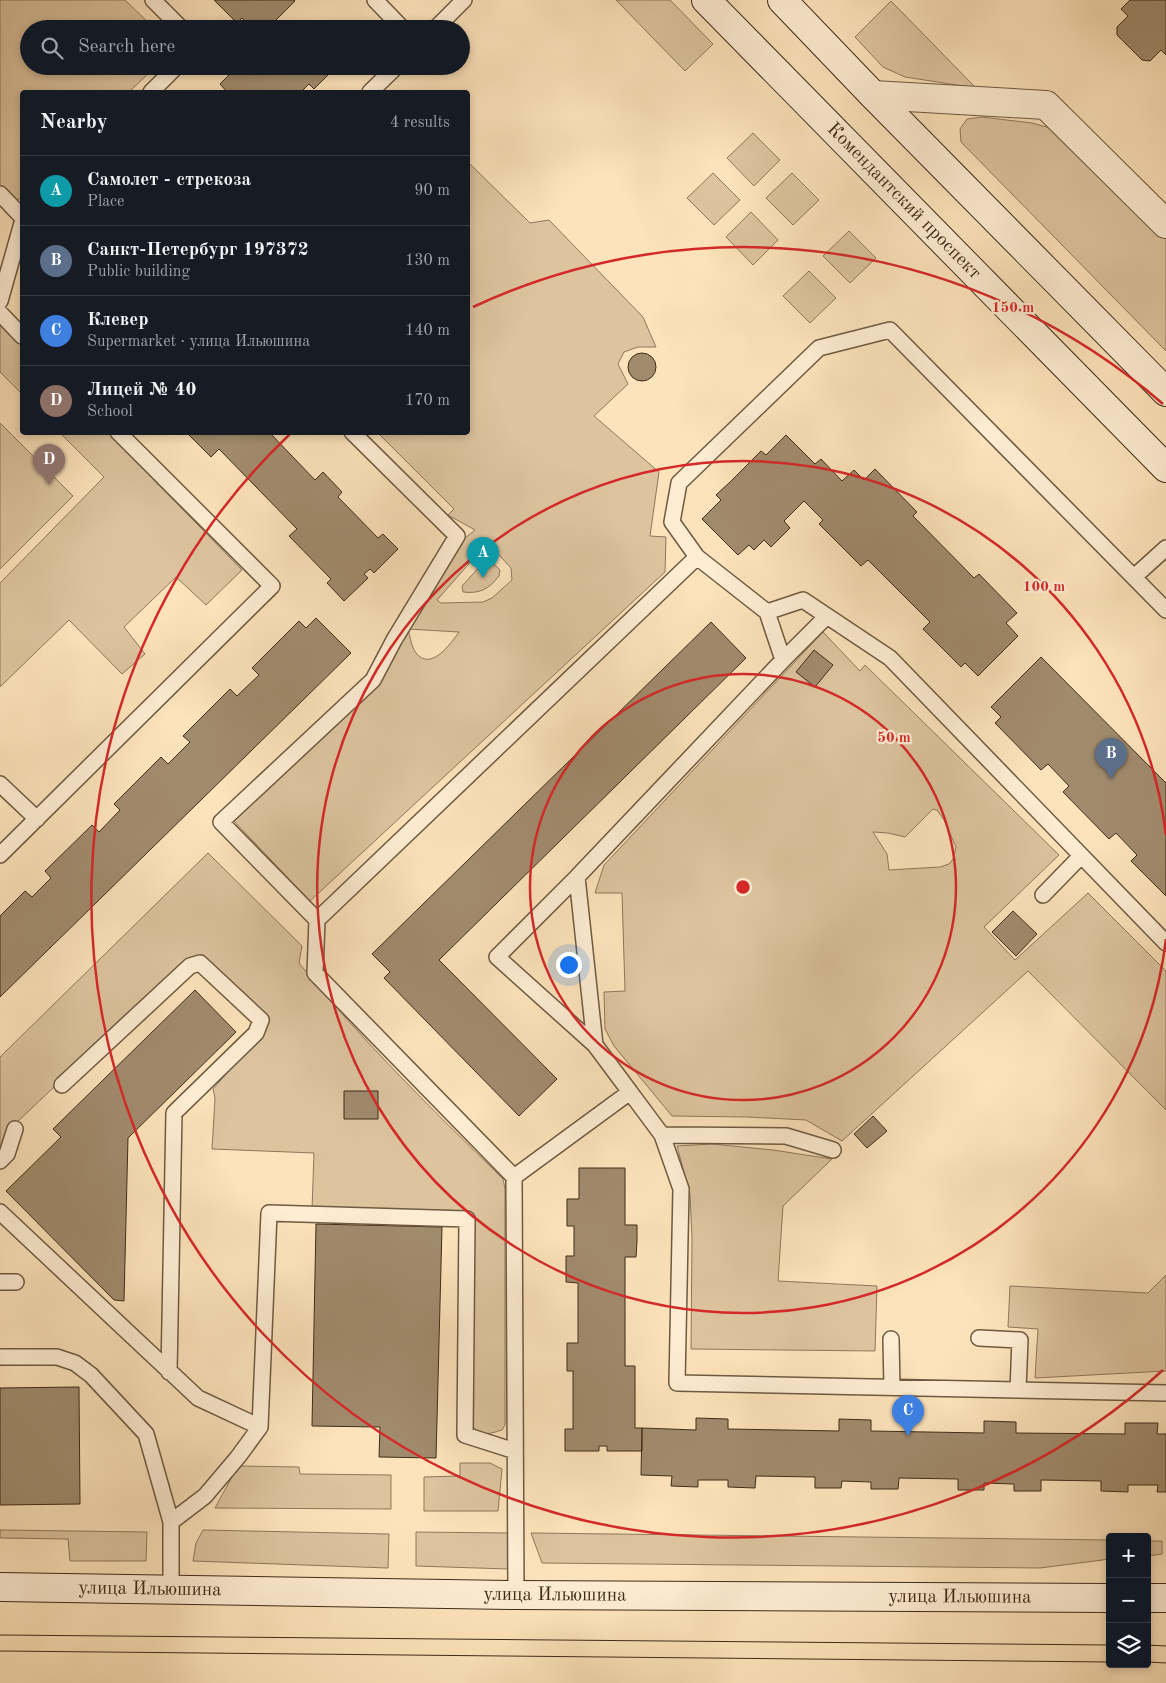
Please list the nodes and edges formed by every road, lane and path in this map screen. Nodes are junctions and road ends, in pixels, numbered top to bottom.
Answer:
1 (153, 0) edge
2 (375, 0) edge
3 (464, 0) edge
4 (706, 0) edge
5 (782, 0) edge
6 (173, 20) edge
7 (394, 20) edge
8 (444, 20) edge
9 (168, 75) edge
10 (388, 75) edge
11 (153, 90) edge
12 (372, 90) edge
13 (873, 95) junction
14 (0, 194) edge
15 (20, 214) edge
16 (1166, 224) edge
17 (20, 230) edge
18 (0, 301) edge
19 (0, 313) edge
20 (20, 334) edge
21 (1166, 392) edge
22 (121, 435) edge
23 (355, 435) edge
24 (1166, 468) edge
25 (1166, 548) edge
26 (697, 557) junction
27 (1134, 577) junction
28 (1166, 610) edge
29 (767, 612) junction
30 (827, 616) junction
31 (783, 660) junction
32 (0, 784) edge
33 (37, 818) junction
34 (0, 855) edge
35 (1081, 856) junction
36 (577, 877) junction
37 (1043, 895) dead end
38 (316, 920) junction
39 (1166, 943) edge
40 (595, 1045) junction
41 (62, 1085) dead end
42 (630, 1092) junction
43 (15, 1129) dead end
44 (662, 1135) junction
45 (833, 1150) dead end
46 (0, 1160) edge
47 (514, 1177) junction
48 (0, 1212) edge
49 (0, 1282) edge
50 (16, 1282) dead end
51 (979, 1338) dead end
52 (891, 1339) dead end
53 (0, 1357) edge
54 (169, 1372) junction
55 (892, 1387) junction
56 (1018, 1390) junction
57 (1166, 1393) edge
58 (260, 1427) junction
59 (515, 1450) junction
60 (171, 1522) junction
61 (0, 1587) edge
62 (171, 1591) junction
63 (516, 1595) junction
64 (1106, 1598) edge
65 (1151, 1598) edge
66 (1166, 1598) edge

1 - 6 lane
2 - 7 lane
3 - 8 lane
4 - 24 main road, Комендантский проспект
5 - 13 main road
9 - 11 lane
10 - 12 lane
13 - 16 main road
13 - 21 main road
14 - 15 lane
17 - 18 lane
19 - 20 lane
22 - 33 lane
23 - 38 lane
25 - 27 lane
26 - 27 lane
26 - 29 lane
26 - 38 lane
27 - 28 lane
29 - 30 lane
29 - 31 lane
30 - 31 lane
30 - 35 lane
31 - 36 lane
32 - 33 lane
33 - 34 lane
35 - 37 lane
35 - 39 lane
36 - 40 lane
36 - 40 lane
38 - 47 lane
40 - 42 lane
41 - 54 lane
42 - 44 lane
42 - 47 lane
43 - 46 lane
44 - 45 lane
44 - 55 lane
47 - 59 lane
48 - 54 lane
49 - 50 lane
51 - 56 lane
52 - 55 lane
53 - 60 lane
54 - 58 lane
55 - 56 lane
56 - 57 lane
58 - 59 lane
58 - 60 lane
59 - 63 lane
60 - 62 lane
61 - 62 main road, улица Ильюшина
62 - 63 main road, улица Ильюшина
63 - 64 main road, улица Ильюшина
65 - 66 main road

